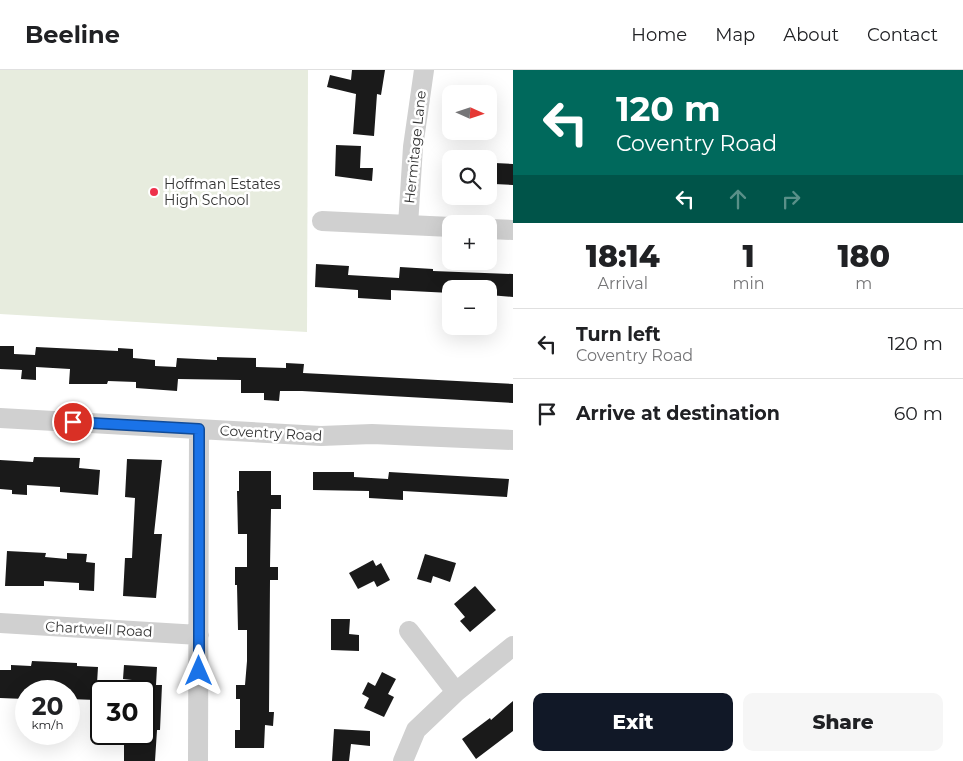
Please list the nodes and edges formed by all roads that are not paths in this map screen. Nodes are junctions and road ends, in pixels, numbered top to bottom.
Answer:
1 (424, 70) edge
2 (322, 221) dead end
3 (408, 225) junction
4 (442, 227) edge
5 (497, 229) edge
6 (513, 230) edge
7 (0, 418) edge
8 (199, 429) junction
9 (513, 440) edge
10 (0, 623) edge
11 (409, 631) dead end
12 (199, 635) junction
13 (513, 646) edge
14 (456, 692) junction
15 (198, 761) edge
16 (402, 761) edge

1 - 3 street, Hermitage Lane
2 - 3 street
3 - 4 street
5 - 6 street
7 - 8 street, Coventry Road
8 - 9 street, Coventry Road
8 - 12 street
10 - 12 street, Chartwell Road
11 - 14 street
12 - 15 street
13 - 14 street
14 - 16 street

